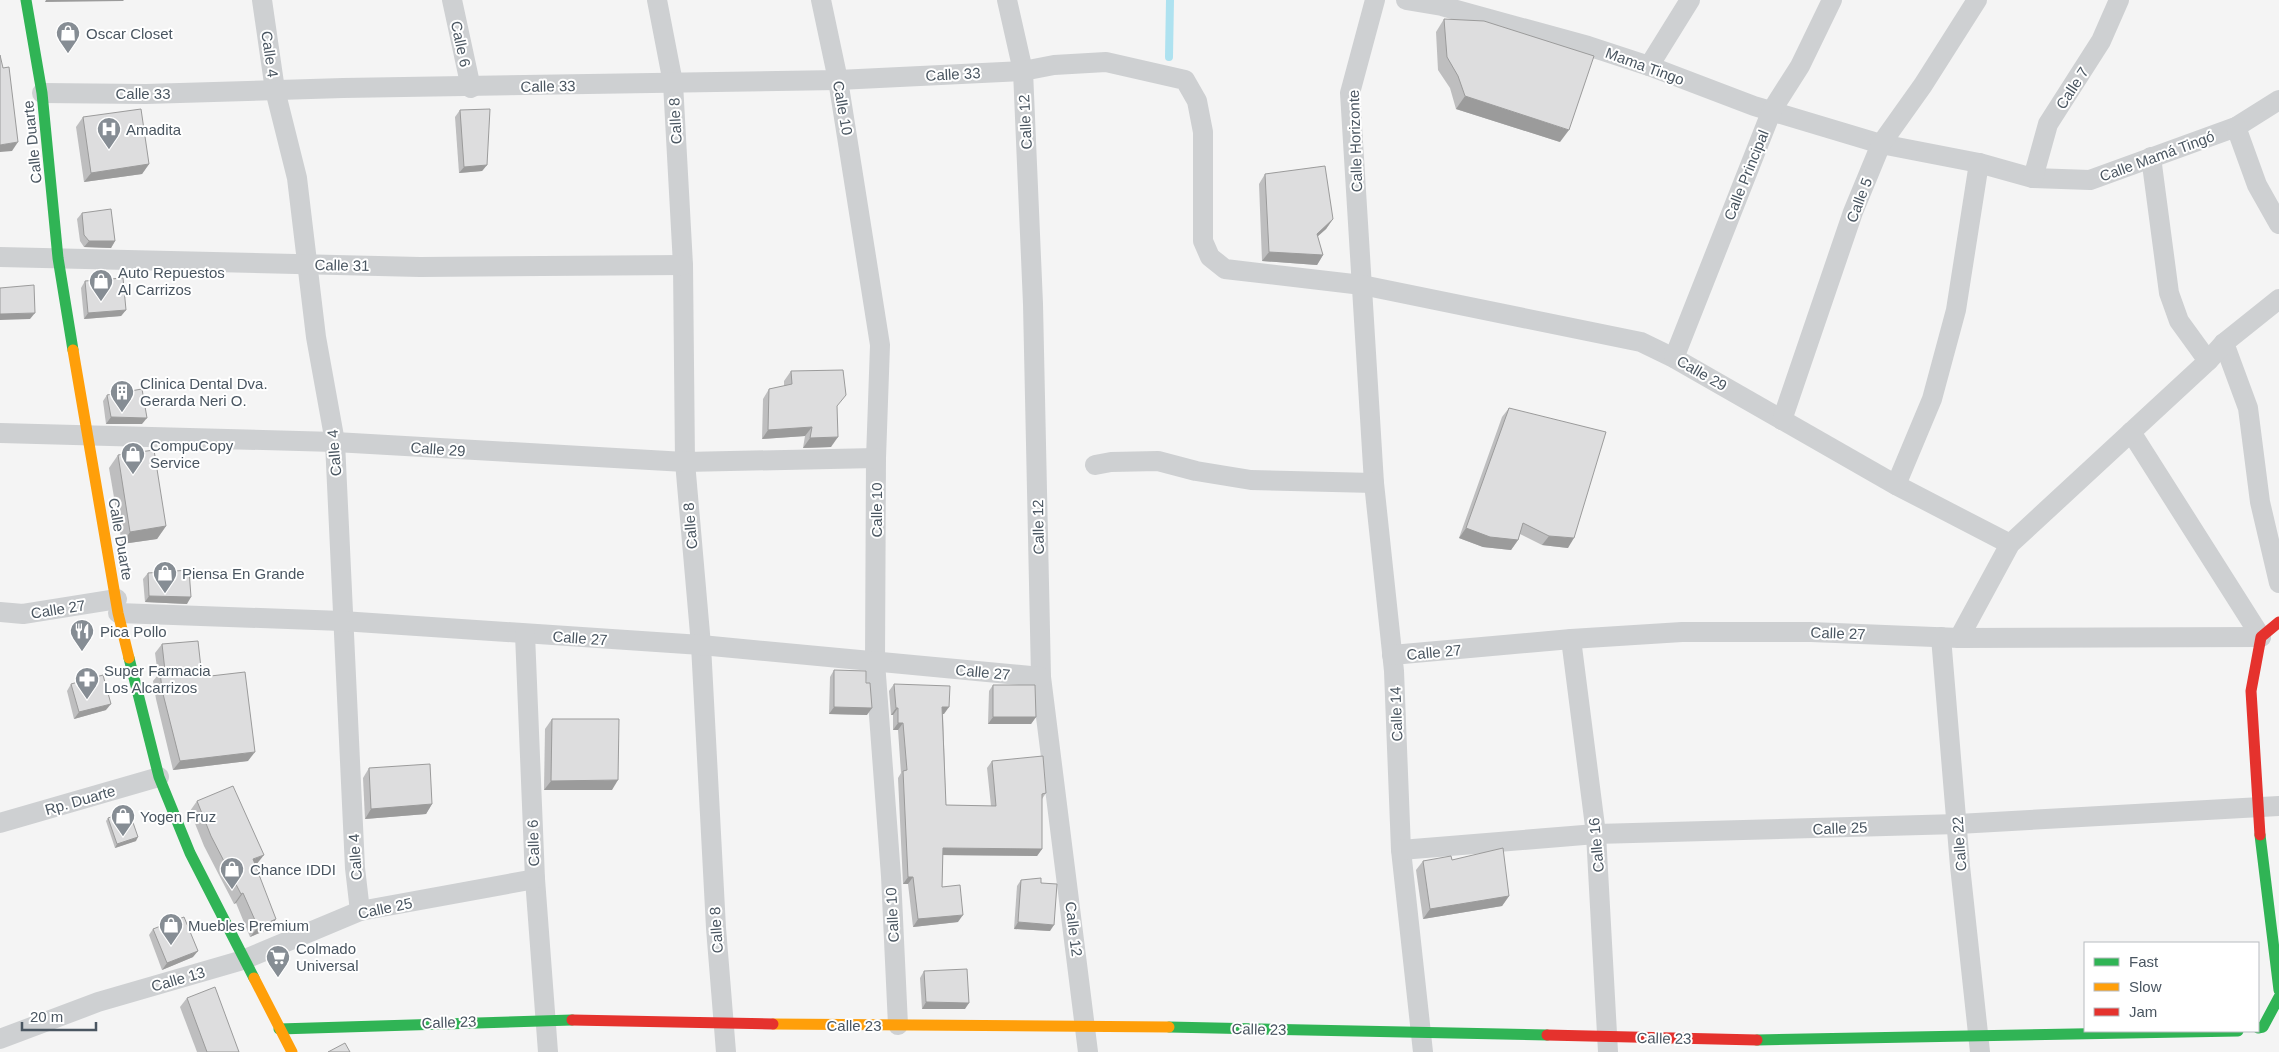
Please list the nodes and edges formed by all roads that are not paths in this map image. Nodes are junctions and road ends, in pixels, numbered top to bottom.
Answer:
1 (26, 0) edge
2 (262, 0) edge
3 (452, 0) edge
4 (658, 0) edge
5 (821, 0) edge
6 (1007, 0) edge
7 (1375, 0) edge
8 (1406, 0) edge
9 (1690, 0) edge
10 (1832, 0) edge
11 (1977, 0) edge
12 (2119, 0) edge
13 (1054, 65) joint
14 (1649, 66) junction
15 (1022, 70) junction
16 (838, 80) junction
17 (673, 83) junction
18 (471, 88) junction
19 (275, 90) junction
20 (42, 93) junction
21 (2279, 100) edge
22 (1772, 110) junction
23 (2236, 127) junction
24 (1881, 144) junction
25 (2151, 157) junction
26 (1979, 163) junction
27 (2033, 178) junction
28 (2279, 224) edge
29 (0, 256) edge
30 (58, 258) junction
31 (306, 265) junction
32 (683, 266) junction
33 (1362, 285) junction
34 (2279, 299) edge
35 (2224, 343) junction
36 (1674, 358) junction
37 (2208, 361) junction
38 (1782, 420) junction
39 (2131, 432) junction
40 (0, 433) edge
41 (86, 434) junction
42 (335, 442) junction
43 (876, 458) junction
44 (685, 462) junction
45 (1095, 465) dead end
46 (1374, 483) junction
47 (1896, 485) junction
48 (2010, 544) junction
49 (2279, 583) edge
50 (117, 606) junction
51 (0, 612) edge
52 (342, 621) junction
53 (2279, 622) edge
54 (524, 634) junction
55 (1950, 637) junction
56 (2261, 637) junction
57 (1571, 639) junction
58 (701, 645) junction
59 (1392, 655) junction
60 (875, 662) junction
61 (1041, 677) junction
62 (159, 777) junction
63 (2279, 806) edge
64 (2257, 807) junction
65 (0, 823) edge
66 (1958, 824) junction
67 (1596, 834) junction
68 (1401, 850) junction
69 (534, 879) junction
70 (360, 912) junction
71 (243, 960) junction
72 (2279, 990) edge
73 (2279, 997) edge
74 (545, 1019) junction
75 (725, 1024) junction
76 (898, 1025) junction
77 (1086, 1025) junction
78 (2267, 1028) edge
79 (279, 1029) junction
80 (2218, 1032) edge
81 (0, 1038) edge
82 (1422, 1042) edge
83 (1608, 1044) edge
84 (1979, 1044) edge
85 (1794, 1046) edge
86 (292, 1052) edge
87 (548, 1052) edge
88 (726, 1052) edge
89 (1088, 1052) edge

1 - 20 street, Calle Duarte
2 - 19 street, Calle 4
3 - 18 street, Calle 6
4 - 17 street, Calle 8
5 - 16 street, Calle 10
6 - 15 street, Calle 12
7 - 33 street, Calle Horizonte
8 - 14 street, Mama Tingo
9 - 14 street
10 - 22 street, Calle Principal
11 - 24 street, Calle 5
12 - 27 street, Calle 7
13 - 15 street, Calle 33
13 - 33 street, Calle 29
14 - 22 street, Mama Tingo
15 - 16 street, Calle 33
15 - 61 street, Calle 12
16 - 17 street, Calle 33
16 - 43 street, Calle 10
17 - 18 street, Calle 33
17 - 32 street, Calle 8
18 - 19 street, Calle 33
19 - 20 street, Calle 33
19 - 31 street, Calle 4
20 - 30 street, Calle Duarte
21 - 23 street, Calle Mamá Tingó
22 - 24 street, Mama Tingo
22 - 36 street, Calle Principal
23 - 25 street, Calle Mamá Tingó
23 - 28 street
24 - 26 street, Calle Mamá Tingó
24 - 38 street, Calle 5
25 - 27 street, Calle Mamá Tingó
25 - 37 street
26 - 27 street, Calle Mamá Tingó
26 - 47 street
29 - 30 street, Calle 31
30 - 31 street, Calle 31
30 - 41 street, Calle Duarte
31 - 32 street, Calle 31
31 - 42 street, Calle 4
32 - 44 street, Calle 8
33 - 36 street, Calle 29
33 - 46 street, Calle 14
34 - 35 street
35 - 37 street
35 - 49 street
36 - 38 street, Calle 29
37 - 39 street
38 - 47 street, Calle 29
39 - 48 street
39 - 56 street
40 - 41 street, Calle 29
41 - 42 street, Calle 29
41 - 50 street, Calle Duarte
42 - 44 street, Calle 29
42 - 52 street, Calle 4
43 - 44 street, Calle 29
43 - 60 street, Calle 10
44 - 58 street, Calle 8
45 - 46 street
46 - 59 street, Calle 14
47 - 48 street, Calle 29
48 - 55 street
50 - 51 street, Calle 27
50 - 52 street, Calle 27
50 - 62 street, Calle Duarte
52 - 54 street, Calle 27
52 - 70 street, Calle 4
53 - 56 street
54 - 58 street, Calle 27
54 - 69 street, Calle 6
55 - 56 street, Calle 27
55 - 57 street, Calle 27
55 - 66 street, Calle 22
56 - 64 street
57 - 59 street, Calle 27
57 - 67 street, Calle 16
58 - 60 street, Calle 27
58 - 75 street, Calle 8
59 - 68 street, Calle 14
60 - 61 street, Calle 27
60 - 76 street, Calle 10
61 - 77 street, Calle 12
62 - 65 street, Rp. Duarte
62 - 71 street, Calle Duarte
63 - 64 street, Calle 25
64 - 66 street, Calle 25
64 - 72 street
66 - 67 street, Calle 25
66 - 84 street, Calle 22
67 - 68 street, Calle 25
67 - 83 street, Calle 16
68 - 82 street, Calle 14
69 - 70 street, Calle 25
69 - 74 street, Calle 6
70 - 71 street, Calle 25
71 - 79 street, Calle Duarte
71 - 81 street, Calle 13
73 - 78 street
74 - 75 street, Calle 23
74 - 79 street, Calle 23
74 - 87 street, Calle 6
75 - 76 street, Calle 23
75 - 88 street, Calle 8
76 - 77 street, Calle 23
77 - 82 street, Calle 23
77 - 89 street, Calle 12
79 - 86 street, Calle Duarte
80 - 84 street, Calle 23
82 - 83 street, Calle 23
83 - 85 street, Calle 23
84 - 85 street, Calle 23

